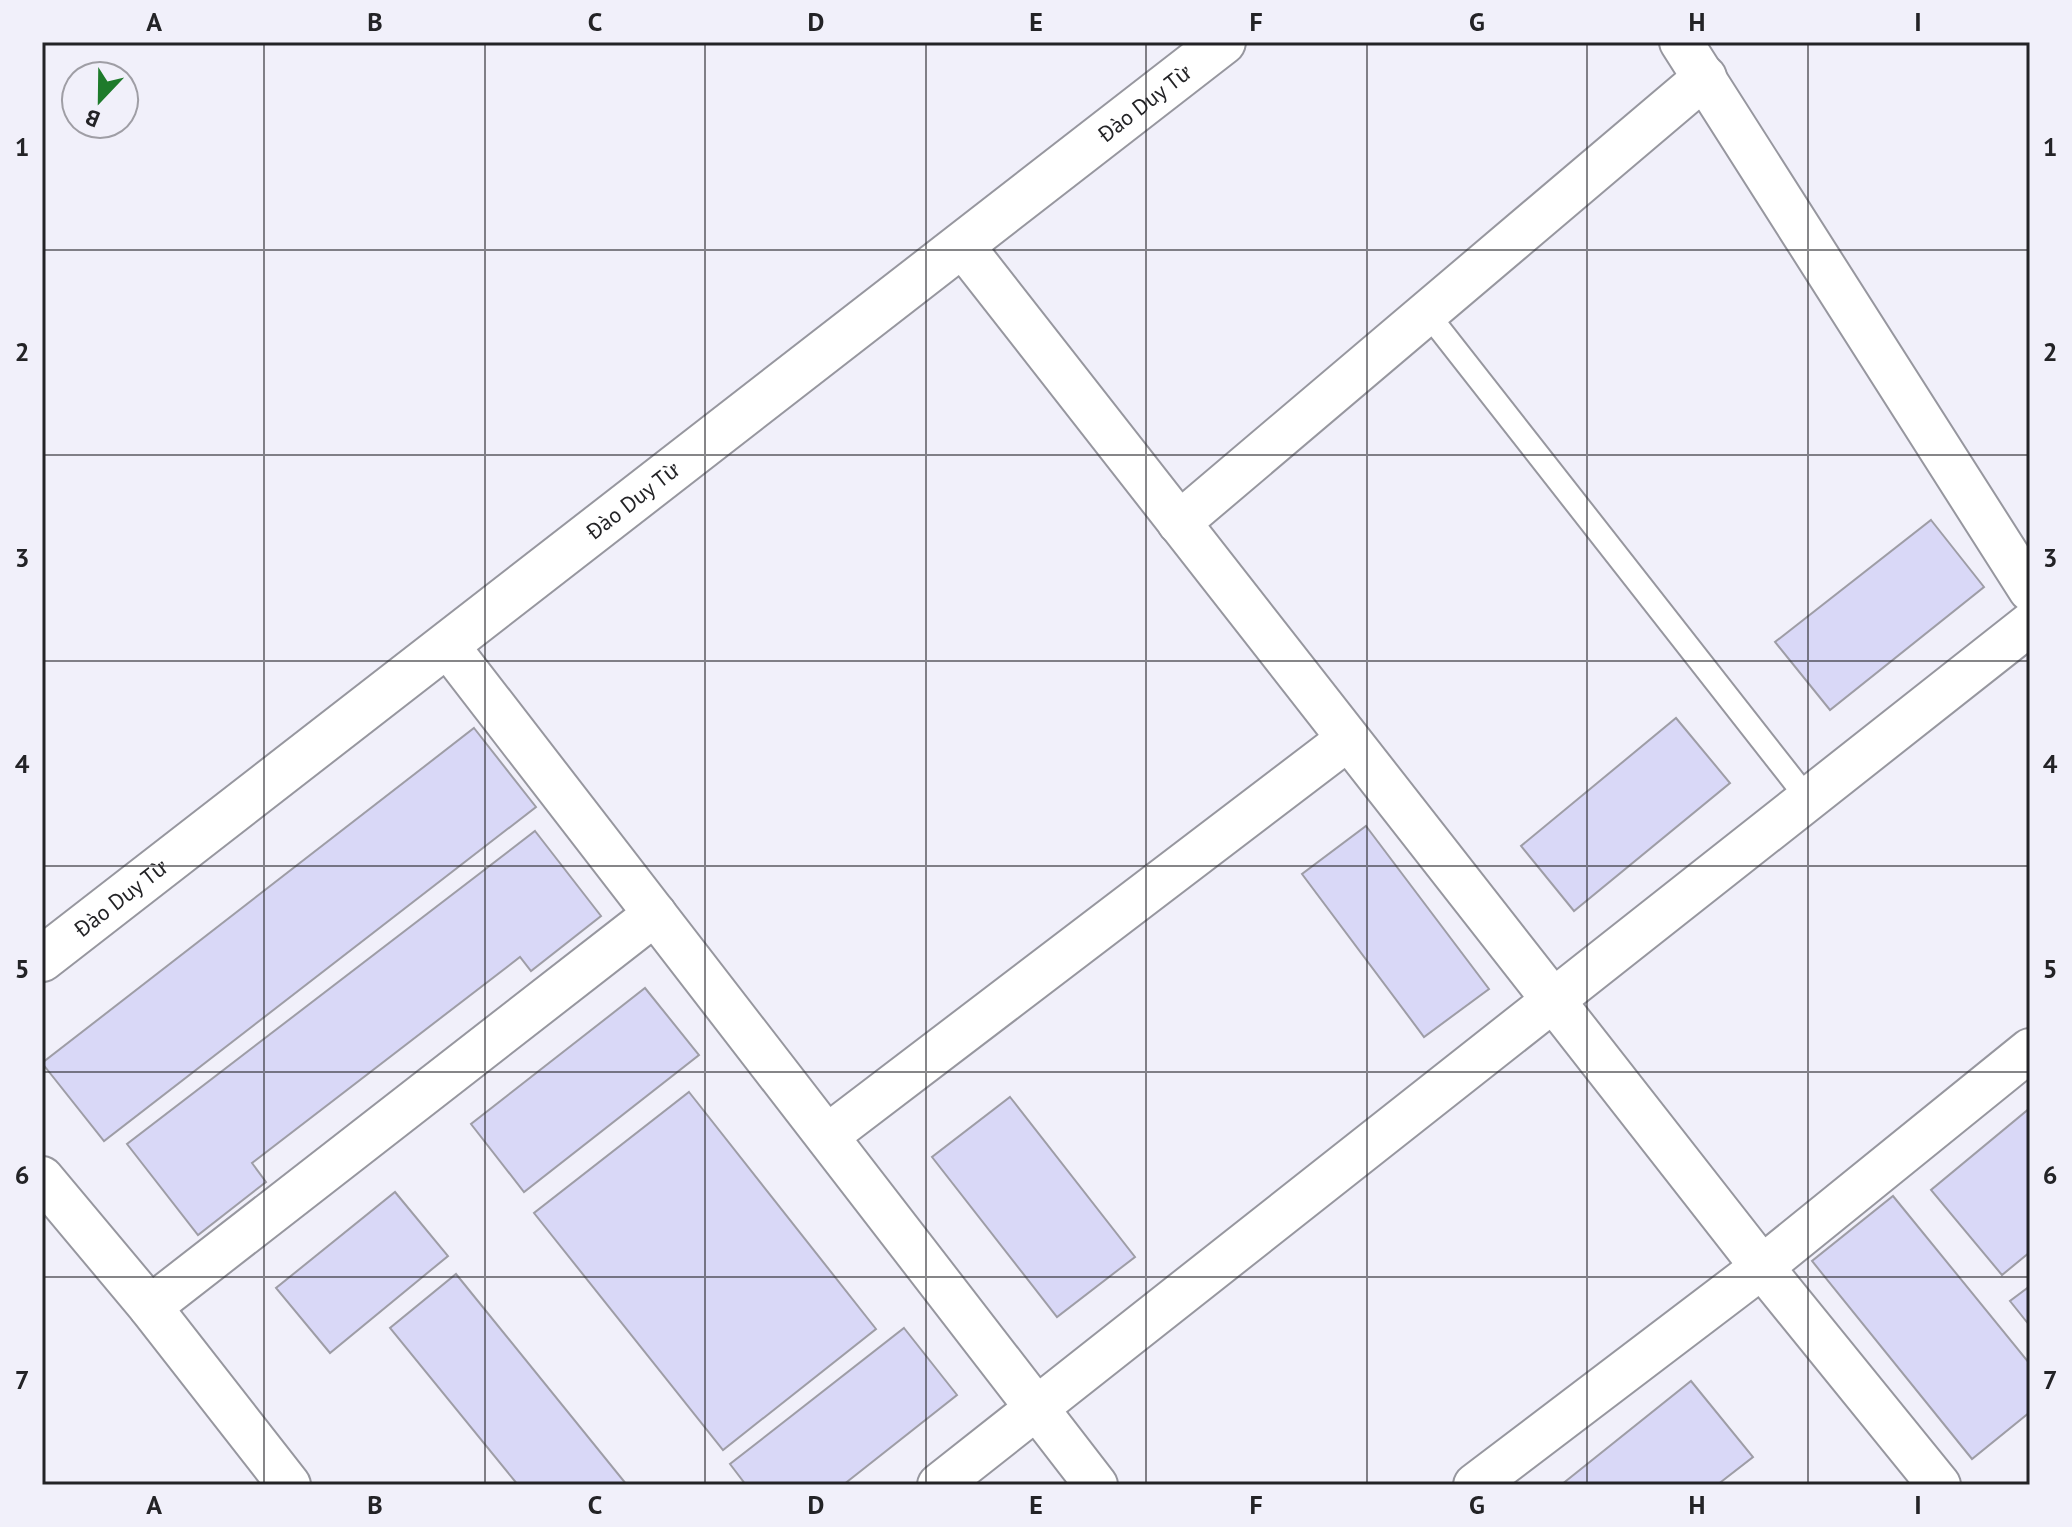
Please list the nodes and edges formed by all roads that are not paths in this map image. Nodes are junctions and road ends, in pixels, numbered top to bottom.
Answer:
1 (1223, 42) edge
2 (1681, 42) edge
3 (1705, 77) junction
4 (962, 245) junction
5 (1427, 313) junction
6 (1179, 523) junction
7 (2030, 590) edge
8 (2030, 624) edge
9 (447, 645) junction
10 (1348, 739) junction
11 (1808, 799) junction
12 (655, 914) junction
13 (42, 959) edge
14 (1553, 1001) junction
15 (2030, 1050) edge
16 (827, 1136) junction
17 (42, 1178) edge
18 (1762, 1267) junction
19 (150, 1307) junction
20 (1036, 1407) junction
21 (289, 1485) edge
22 (939, 1485) edge
23 (1096, 1485) edge
24 (1475, 1485) edge
25 (1939, 1485) edge

1 - 4 street, Đào Duy Từ
2 - 3 street
3 - 5 street
3 - 7 street
4 - 6 street
4 - 9 street, Đào Duy Từ
5 - 6 street
5 - 11 lane
6 - 10 street
8 - 11 street
9 - 12 street
9 - 13 street, Đào Duy Từ
10 - 14 street
10 - 16 street
11 - 14 street
12 - 16 street
12 - 19 street
14 - 18 street
14 - 20 street
15 - 18 street
16 - 20 street
17 - 19 street
18 - 24 street
18 - 25 street
19 - 21 street
20 - 22 street
20 - 23 street

